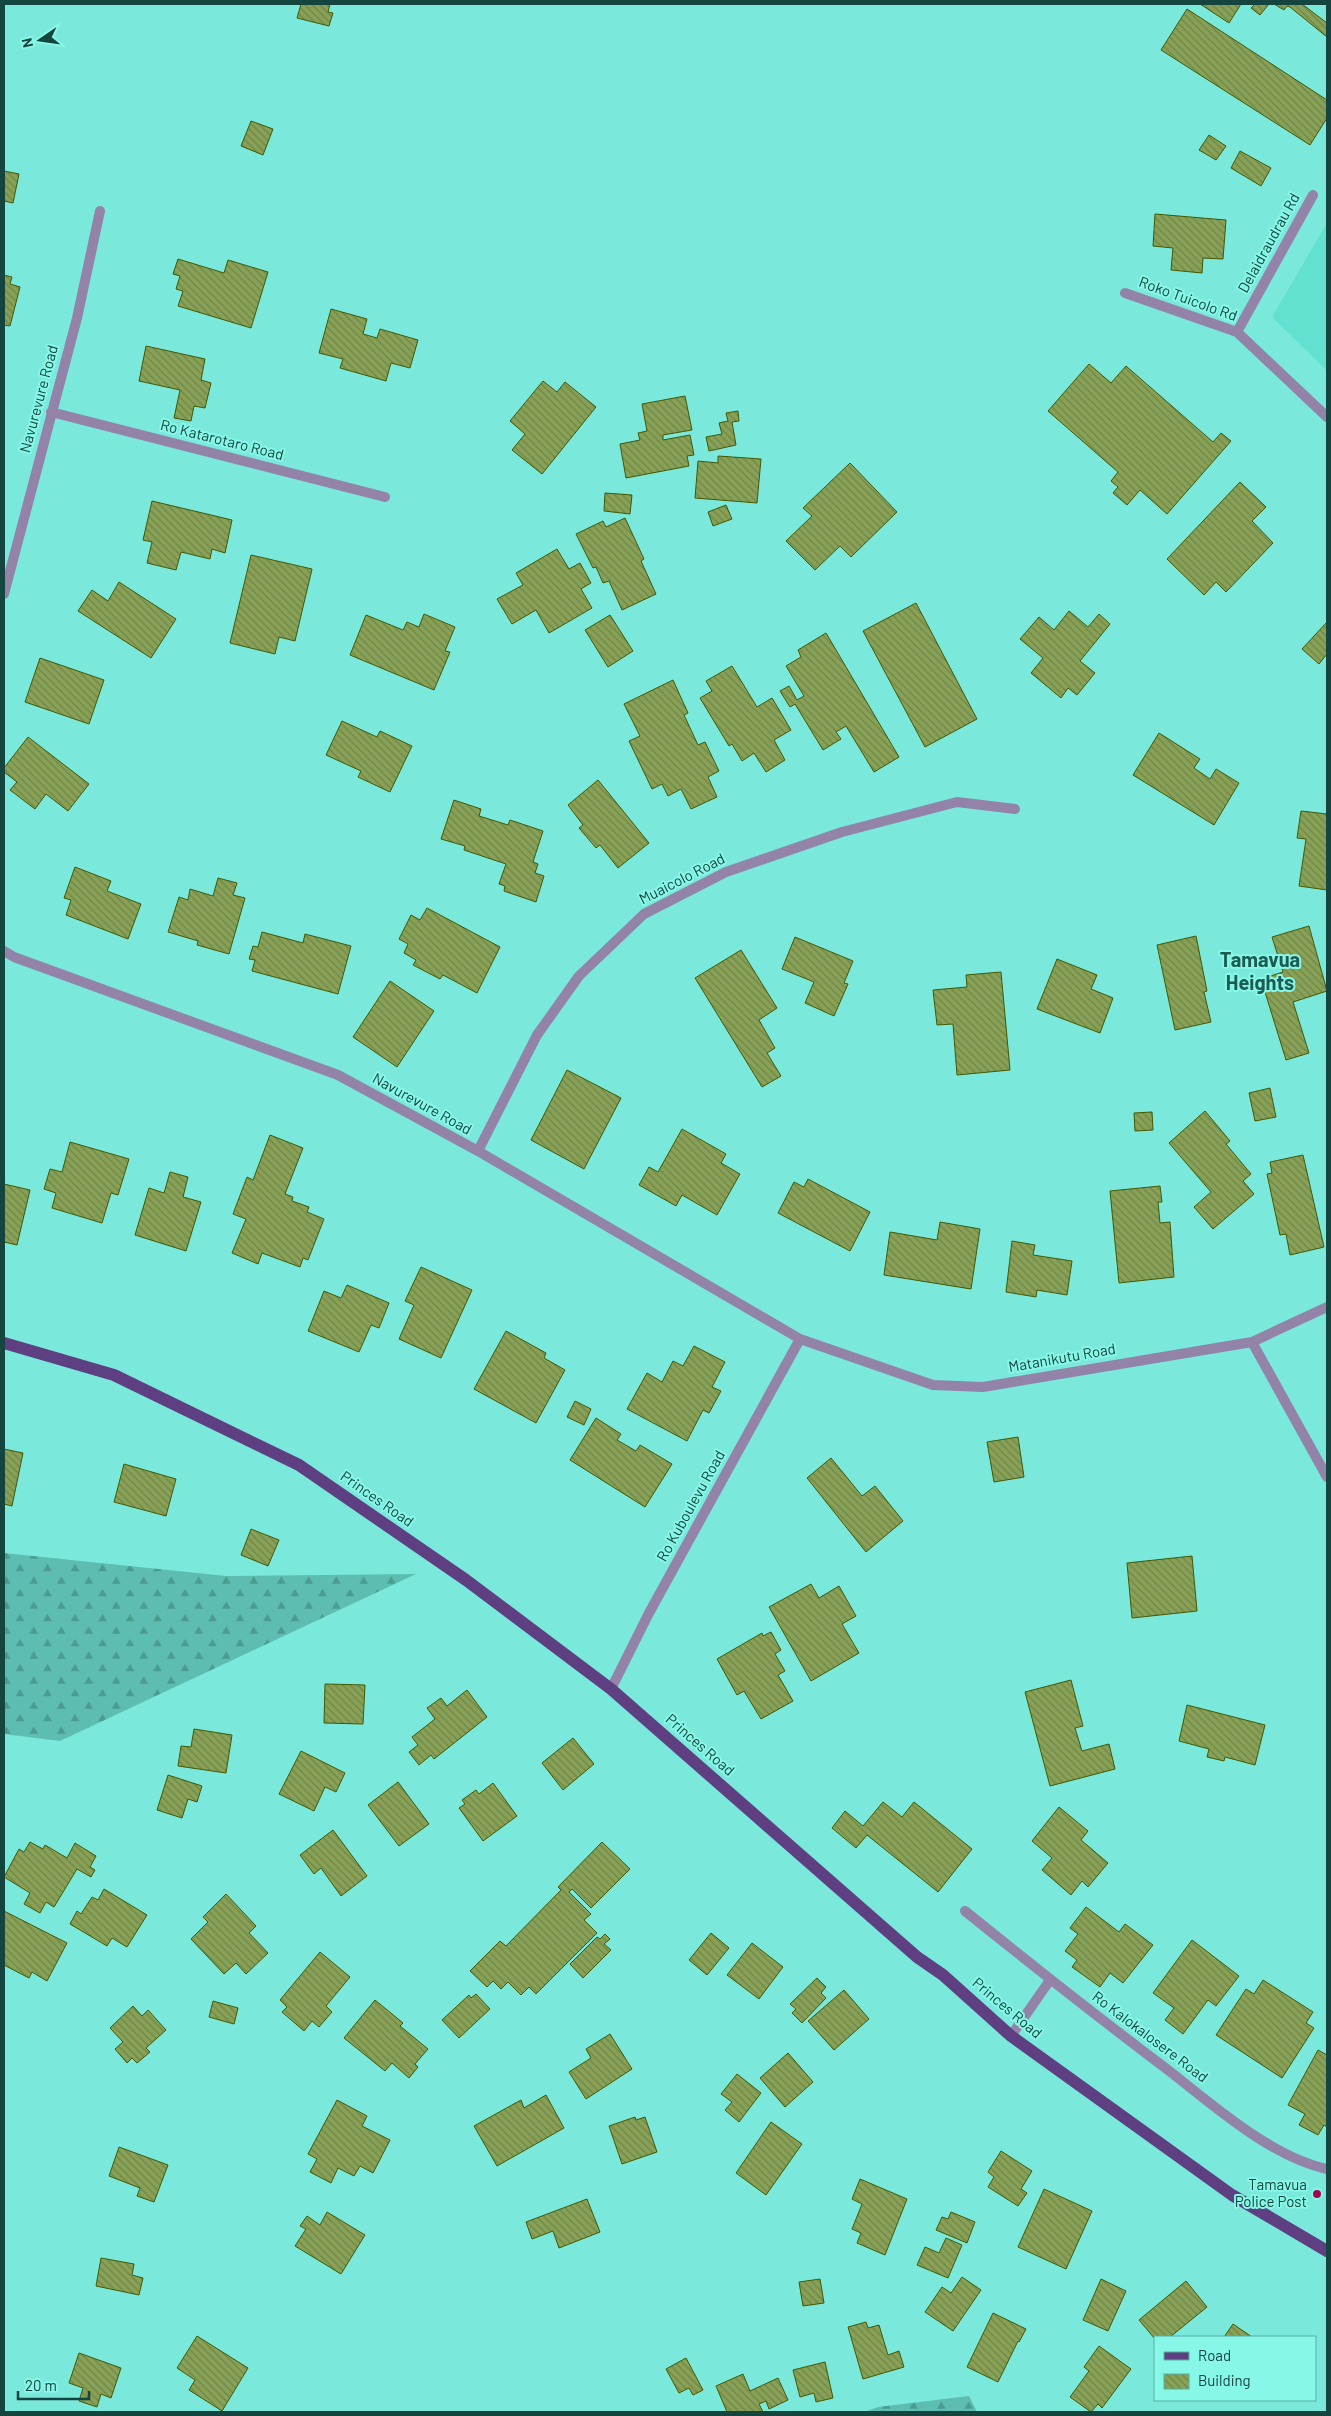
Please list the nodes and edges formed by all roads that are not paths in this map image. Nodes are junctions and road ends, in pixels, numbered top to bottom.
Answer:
1 (1313, 195) dead end
2 (100, 211) dead end
3 (1125, 293) dead end
4 (1237, 332) junction
5 (51, 412) junction
6 (1327, 417) edge
7 (385, 497) dead end
8 (4, 594) edge
9 (1015, 808) dead end
10 (4, 952) edge
11 (478, 1152) junction
12 (1327, 1307) edge
13 (800, 1339) junction
14 (1252, 1342) junction
15 (4, 1343) edge
16 (1327, 1477) edge
17 (611, 1689) junction
18 (965, 1911) dead end
19 (1050, 1980) junction
20 (1011, 2036) junction
21 (1327, 2169) edge
22 (1327, 2251) edge

1 - 4 street, Delaidraudrau Rd
2 - 5 street, Navurevure Road
3 - 4 street, Roko Tuicolo Rd
4 - 6 street, Roko Tuicolo Rd
5 - 7 street, Ro Katarotaro Road
5 - 8 street, Navurevure Road
9 - 11 street, Muaicolo Road
10 - 11 street, Navurevure Road
11 - 13 street, Navurevure Road
12 - 14 street, Matanikutu Road
13 - 14 street, Matanikutu Road
13 - 17 street, Ro Kuboulevu Road
14 - 16 street
15 - 17 main road, Princes Road
17 - 20 main road, Princes Road
18 - 19 street, Ro Kalokalosere Road
19 - 20 street
19 - 21 street, Ro Kalokalosere Road
20 - 22 main road, Princes Road

